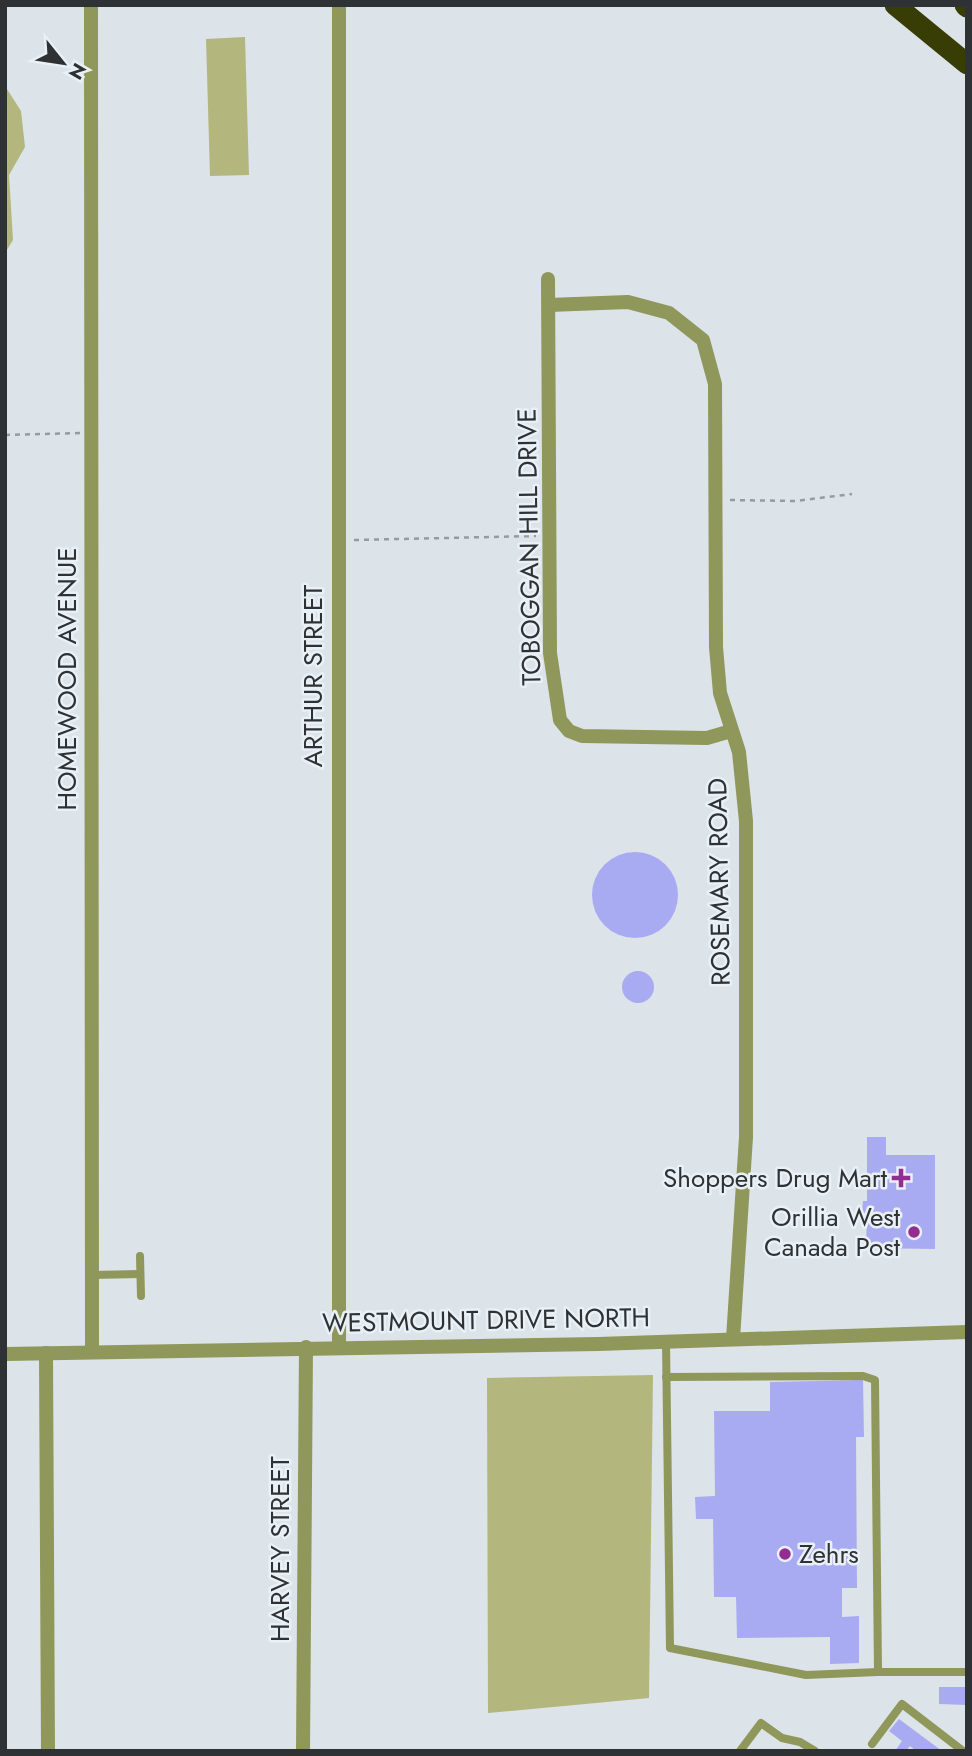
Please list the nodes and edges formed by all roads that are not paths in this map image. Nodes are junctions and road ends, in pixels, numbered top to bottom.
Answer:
1 (91, 5) edge
2 (339, 5) edge
3 (895, 5) edge
4 (967, 64) edge
5 (548, 279) dead end
6 (549, 305) junction
7 (731, 731) junction
8 (140, 1256) dead end
9 (140, 1274) junction
10 (92, 1275) junction
11 (141, 1296) dead end
12 (967, 1332) edge
13 (733, 1339) junction
14 (666, 1342) junction
15 (306, 1347) junction
16 (339, 1347) junction
17 (92, 1352) junction
18 (46, 1353) junction
19 (5, 1354) edge
20 (666, 1377) junction
21 (878, 1672) junction
22 (967, 1672) edge
23 (872, 1744) dead end
24 (48, 1751) edge
25 (303, 1751) edge
26 (740, 1751) edge
27 (815, 1751) edge
28 (963, 1751) edge

1 - 10 street, HOMEWOOD AVENUE
2 - 16 street, ARTHUR STREET
3 - 4 highway
5 - 6 street, TOBOGGAN HILL DRIVE
6 - 7 street, ROSEMARY ROAD
6 - 7 street, TOBOGGAN HILL DRIVE
7 - 13 street, ROSEMARY ROAD
8 - 9 lane
9 - 10 lane
9 - 11 lane
10 - 17 street, HOMEWOOD AVENUE
12 - 13 street, WESTMOUNT DRIVE NORTH
13 - 14 street, WESTMOUNT DRIVE NORTH
14 - 16 street, WESTMOUNT DRIVE NORTH
14 - 20 lane
15 - 16 street, WESTMOUNT DRIVE NORTH
15 - 17 street, WESTMOUNT DRIVE NORTH
15 - 25 street, HARVEY STREET
17 - 18 street, WESTMOUNT DRIVE NORTH
18 - 19 street, WESTMOUNT DRIVE NORTH
18 - 24 street
20 - 21 lane
20 - 21 lane
21 - 22 lane
23 - 28 lane
26 - 27 lane

